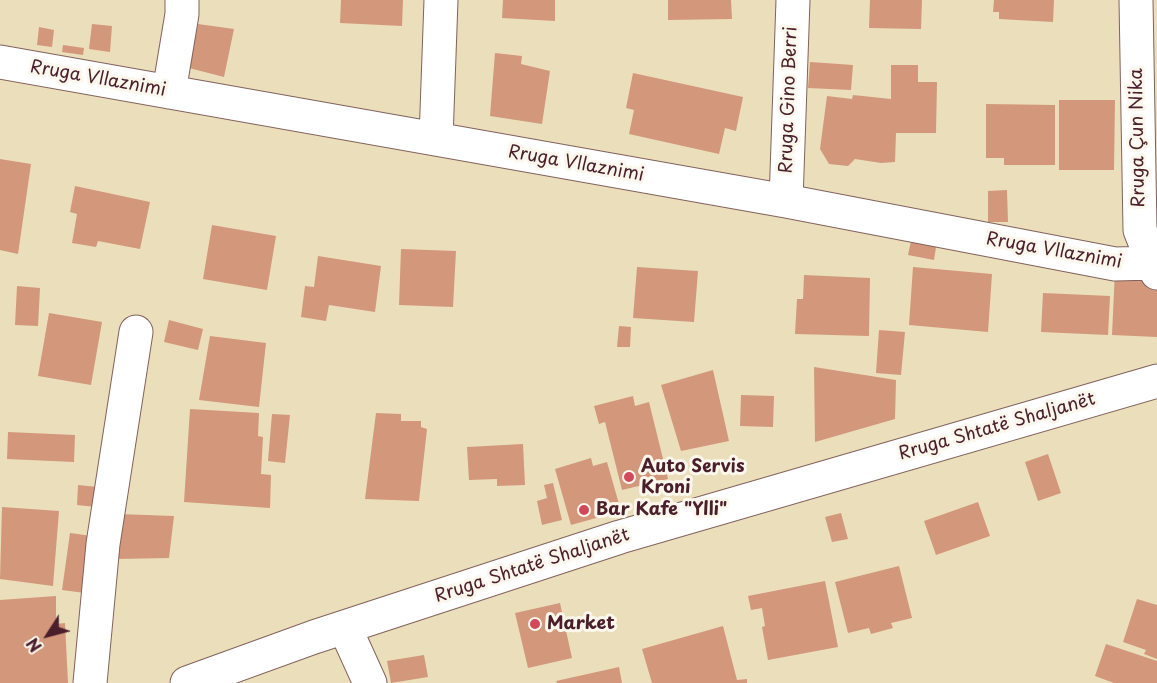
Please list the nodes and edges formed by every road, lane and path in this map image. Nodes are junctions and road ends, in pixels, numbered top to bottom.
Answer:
1 (182, 0) edge
2 (441, 0) edge
3 (793, 0) edge
4 (1136, 0) edge
5 (0, 62) edge
6 (170, 92) junction
7 (436, 139) junction
8 (786, 201) junction
9 (1154, 268) edge
10 (136, 332) dead end
11 (1157, 381) edge
12 (345, 627) junction
13 (90, 683) edge
14 (187, 683) edge
15 (370, 683) edge

1 - 6 street
2 - 7 street
3 - 8 street, Rruga Gino Berri
4 - 9 street, Rruga Çun Nika
5 - 6 street, Rruga Vllaznimi
6 - 7 street, Rruga Vllaznimi
7 - 8 street, Rruga Vllaznimi
8 - 9 street, Rruga Vllaznimi
10 - 13 street
11 - 12 street, Rruga Shtatë Shaljanët
12 - 14 street, Rruga Shtatë Shaljanët
12 - 15 street

